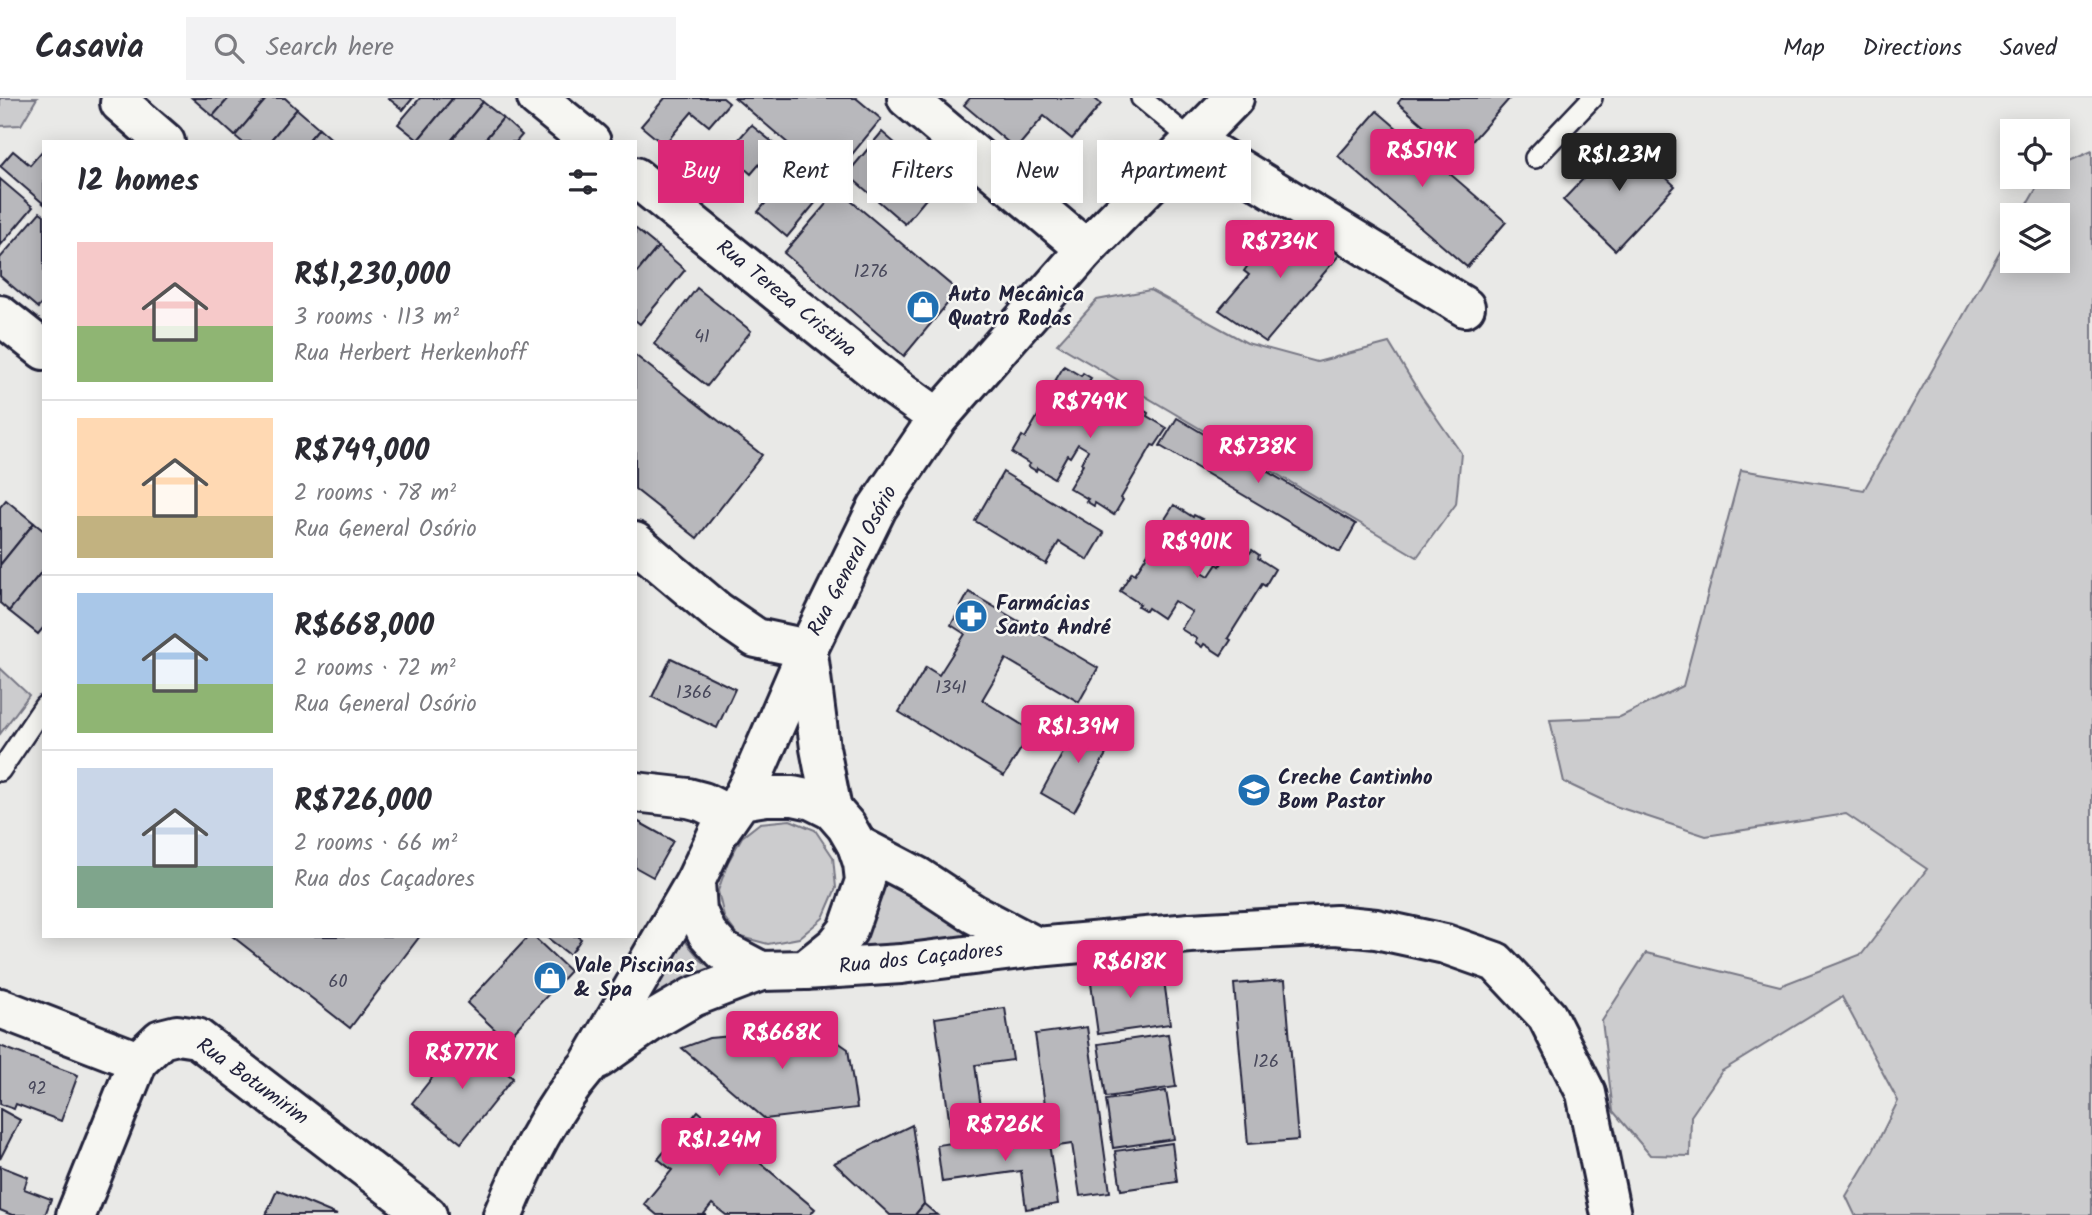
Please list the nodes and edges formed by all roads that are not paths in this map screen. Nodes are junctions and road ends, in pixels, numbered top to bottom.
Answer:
1 (537, 98) edge
2 (907, 98) edge
3 (1140, 98) edge
4 (1234, 98) edge
5 (1592, 98) edge
6 (120, 103) dead end
7 (164, 140) edge
8 (589, 140) edge
9 (1192, 140) joint
10 (1535, 158) dead end
11 (1251, 176) edge
12 (637, 179) edge
13 (1131, 203) edge
14 (1086, 249) junction
15 (1465, 307) dead end
16 (0, 315) edge
17 (42, 348) edge
18 (938, 418) junction
19 (637, 544) edge
20 (808, 649) junction
21 (42, 709) edge
22 (0, 771) edge
23 (637, 792) edge
24 (735, 807) junction
25 (832, 810) junction
26 (857, 845) junction
27 (695, 882) junction
28 (1037, 947) junction
29 (805, 970) junction
30 (761, 971) junction
31 (0, 1009) edge
32 (138, 1061) junction
33 (588, 1066) junction
34 (76, 1215) edge
35 (428, 1215) edge
36 (503, 1215) edge
37 (1611, 1215) edge

1 - 8 main road
2 - 14 main road
3 - 9 lane
4 - 9 main road, Rua General Osório
5 - 10 lane
6 - 7 main road
11 - 15 main road
12 - 18 main road, Rua Tereza Cristina
13 - 14 main road, Rua General Osório
14 - 18 main road, Rua General Osório
16 - 17 main road
18 - 20 main road, Rua General Osório
19 - 20 main road
20 - 24 main road, Rua General Osório
20 - 25 main road, Rua General Osório
21 - 22 lane
23 - 24 main road
24 - 25 main road
24 - 27 main road
25 - 26 main road
26 - 28 main road, Rua dos Caçadores
26 - 29 main road
27 - 30 main road
27 - 33 main road
28 - 29 main road, Rua dos Caçadores
28 - 37 main road, Rua dos Caçadores
29 - 30 main road
30 - 33 main road
31 - 32 main road
32 - 34 main road, Rua Botumirim
32 - 35 main road, Rua Botumirim
33 - 36 main road

